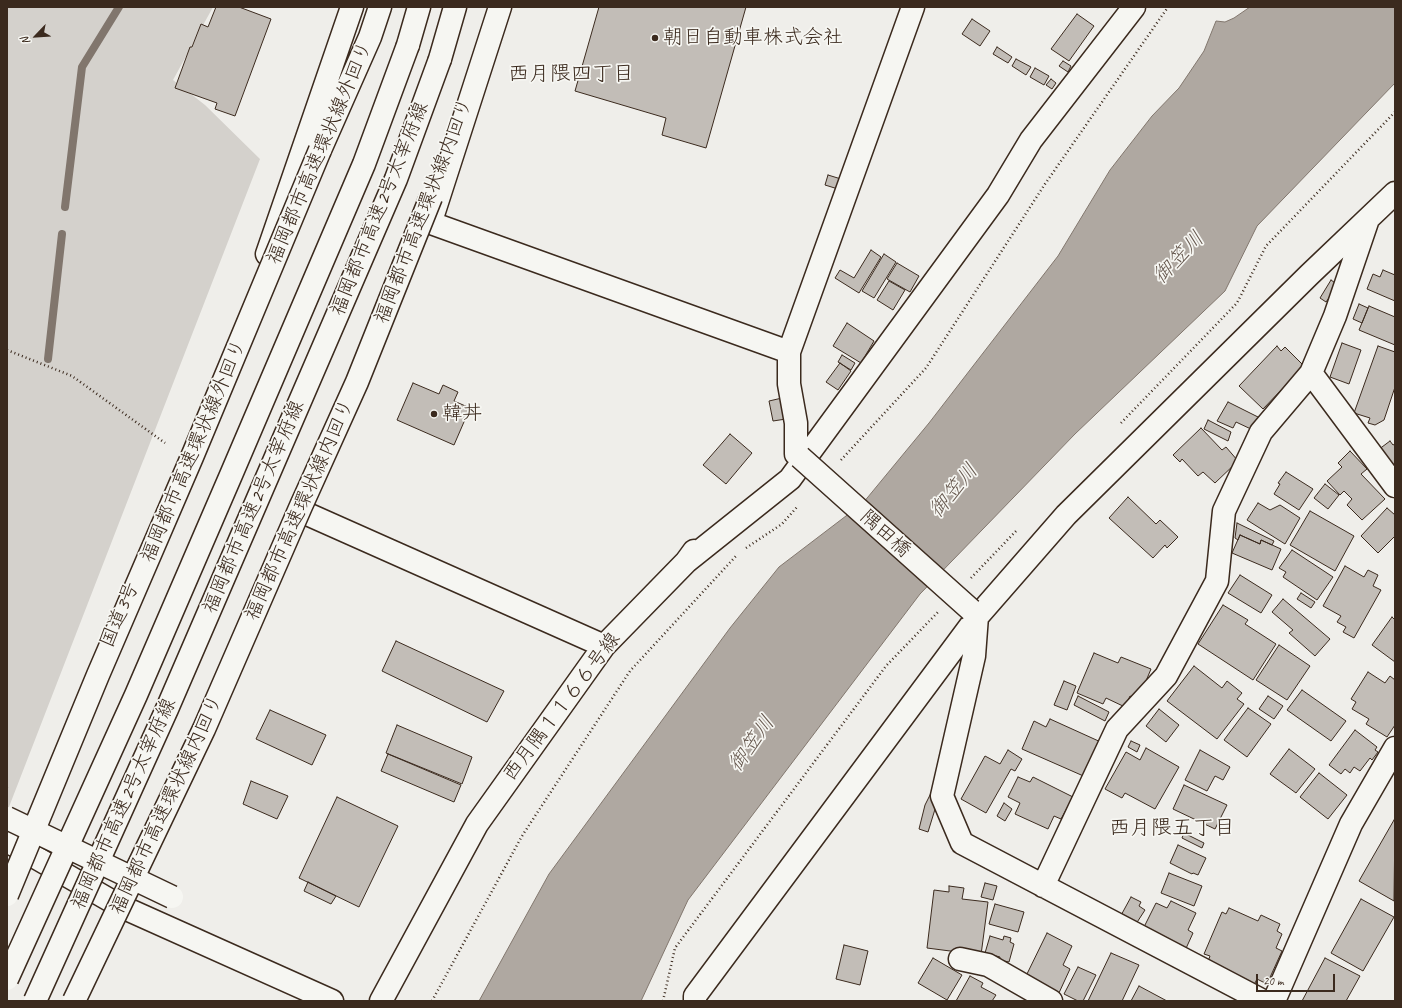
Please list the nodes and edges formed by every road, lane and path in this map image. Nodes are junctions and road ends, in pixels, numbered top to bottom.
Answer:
1 (352, 7) edge
2 (380, 7) edge
3 (419, 7) edge
4 (455, 7) edge
5 (499, 7) edge
6 (913, 7) edge
7 (1134, 7) edge
8 (1395, 193) edge
9 (1368, 219) junction
10 (431, 223) junction
11 (7, 350) edge
12 (789, 352) junction
13 (1312, 373) junction
14 (165, 443) dead end
15 (798, 456) junction
16 (1395, 486) edge
17 (306, 513) junction
18 (686, 562) junction
19 (974, 613) junction
20 (604, 646) junction
21 (1395, 748) edge
22 (7, 818) edge
23 (14, 845) edge
24 (7, 884) edge
25 (1043, 886) junction
26 (7, 895) edge
27 (172, 897) dead end
28 (120, 906) junction
29 (960, 959) dead end
30 (7, 978) edge
31 (1262, 1000) edge
32 (35, 1001) edge
33 (74, 1001) edge
34 (332, 1001) edge
35 (381, 1001) edge
36 (695, 1001) edge
37 (1051, 1001) edge

1 - 23 main road, 国道3号
2 - 26 main road, 福岡都市高速環状線外回り, bridge
3 - 30 main road, 福岡都市高速2号太宰府線, bridge
4 - 32 main road, 福岡都市高速2号太宰府線, bridge
5 - 10 main road
5 - 33 main road, 福岡都市高速環状線内回り, bridge
6 - 12 main road
7 - 18 main road
8 - 9 main road
9 - 13 main road
9 - 19 main road
10 - 12 main road
10 - 17 main road
11 - 14 path
12 - 15 main road
13 - 16 main road
13 - 25 main road
15 - 18 main road, 西月隅１１６６号線
15 - 19 main road, 隅田橋, bridge
17 - 20 main road
17 - 28 main road
18 - 20 main road, 西月隅１１６６号線
19 - 25 main road
19 - 36 main road
20 - 35 main road, 西月隅１１６６号線
21 - 31 main road
22 - 27 main road, bridge
23 - 24 main road, 国道3号
23 - 28 main road
25 - 31 main road
28 - 33 main road
28 - 34 main road
29 - 37 main road

